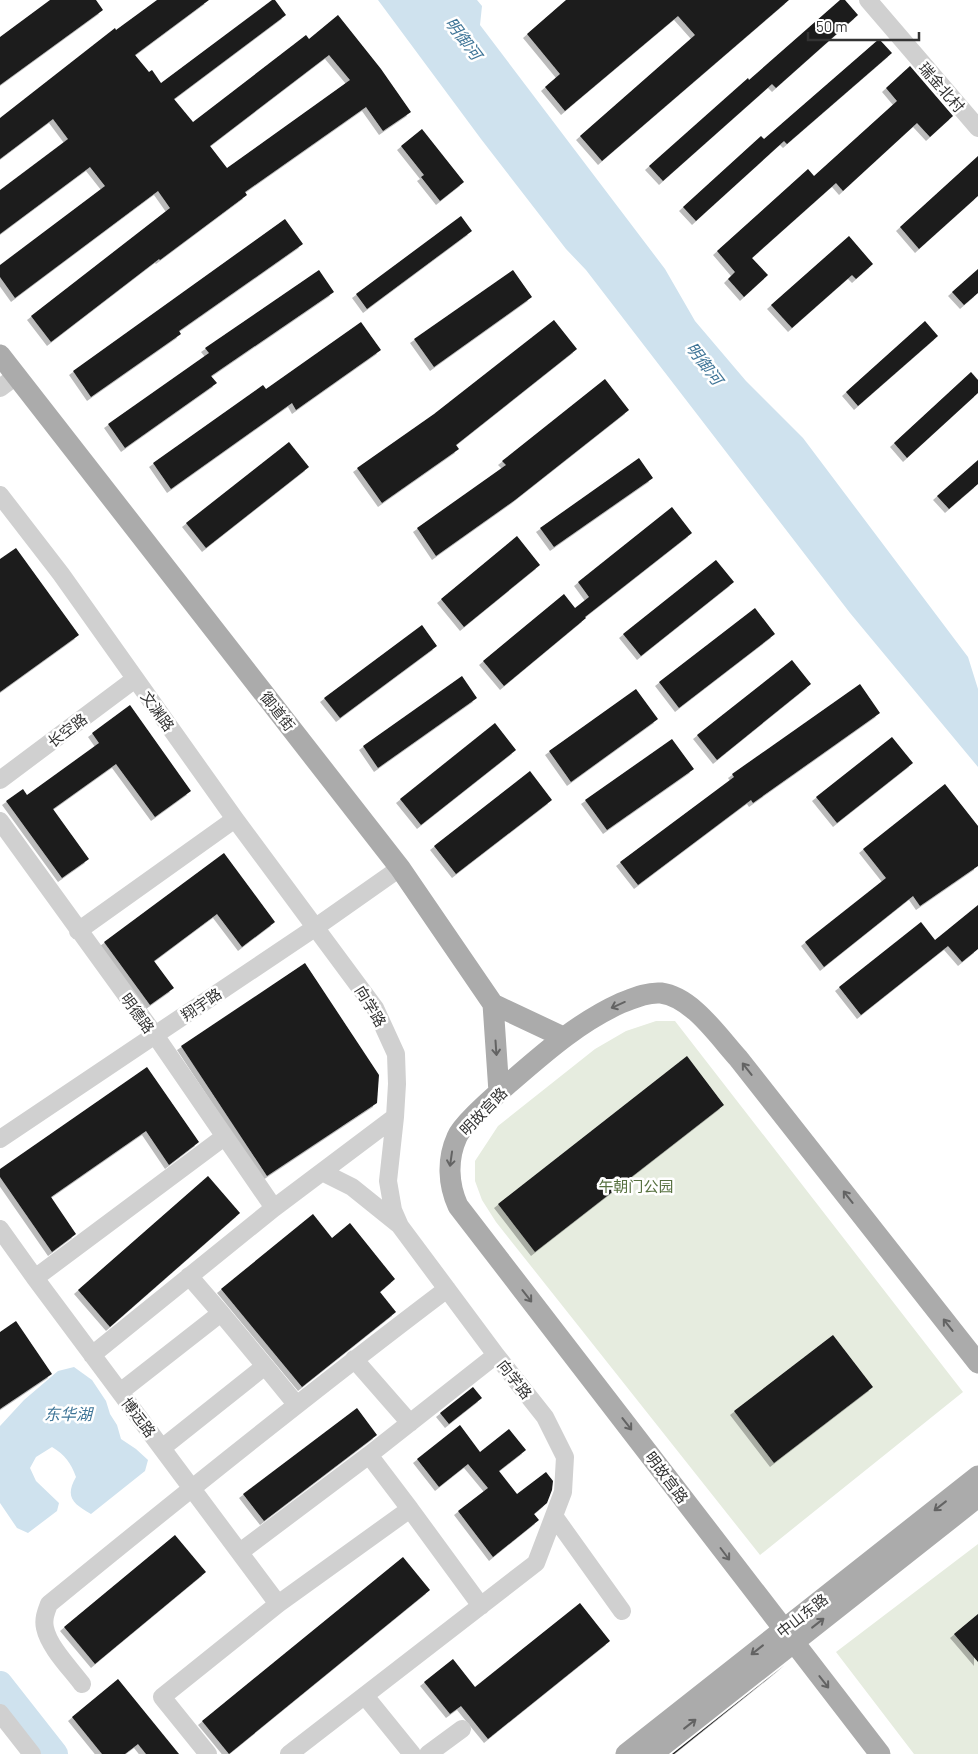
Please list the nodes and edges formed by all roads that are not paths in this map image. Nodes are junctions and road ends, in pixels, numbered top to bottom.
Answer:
1 (868, 0) edge
2 (978, 128) edge
3 (0, 355) edge
4 (8, 382) edge
5 (0, 496) edge
6 (135, 679) junction
7 (0, 780) edge
8 (235, 819) junction
9 (0, 821) edge
10 (400, 868) junction
11 (316, 927) junction
12 (78, 931) junction
13 (493, 1004) junction
14 (154, 1035) junction
15 (564, 1037) junction
16 (499, 1092) junction
17 (395, 1116) junction
18 (224, 1137) junction
19 (0, 1139) edge
20 (322, 1172) junction
21 (274, 1208) junction
22 (400, 1226) junction
23 (0, 1228) edge
24 (189, 1276) junction
25 (35, 1278) junction
26 (447, 1289) junction
27 (221, 1313) junction
28 (92, 1354) junction
29 (496, 1355) junction
30 (354, 1359) junction
31 (978, 1363) edge
32 (265, 1366) junction
33 (120, 1392) junction
34 (296, 1404) junction
35 (410, 1423) junction
36 (162, 1448) junction
37 (369, 1455) junction
38 (978, 1476) edge
39 (191, 1487) junction
40 (978, 1497) edge
41 (410, 1510) junction
42 (554, 1516) junction
43 (240, 1552) junction
44 (278, 1604) junction
45 (481, 1606) junction
46 (622, 1611) dead end
47 (788, 1636) junction
48 (82, 1684) dead end
49 (365, 1696) junction
50 (0, 1713) edge
51 (462, 1729) dead end
52 (32, 1754) edge
53 (208, 1754) edge
54 (289, 1754) edge
55 (412, 1754) edge
56 (428, 1754) edge
57 (626, 1754) edge
58 (652, 1754) edge
59 (880, 1754) edge

1 - 2 street, 瑞金北村
3 - 4 main road, 御道街
4 - 10 main road, 御道街
5 - 6 street, 文渊路
6 - 7 street, 长空路
6 - 8 street, 文渊路
8 - 11 street, 文渊路
8 - 12 street
9 - 12 street, 明德路
10 - 11 street, 翔宇路
10 - 13 main road, 御道街
11 - 14 street, 翔宇路
11 - 17 street, 向学路
12 - 14 street, 明德路
13 - 15 main road
13 -> 16 main road
14 - 18 street, 明德路
14 - 19 street, 翔宇路
15 - 16 main road, 明故宫路
31 -> 15 main road, 明故宫路
16 -> 47 main road, 明故宫路
17 - 20 street
17 - 22 street, 向学路
18 - 21 street, 明德路
18 - 25 street
20 - 21 street
20 - 22 street
21 - 24 street
22 - 26 street, 向学路
23 - 25 street, 博远路
24 - 27 street
24 - 28 street
25 - 28 street, 博远路
26 - 29 street, 向学路
26 - 30 street
27 - 32 street
27 - 33 street
28 - 33 street, 博远路
29 - 35 street
29 - 42 street, 向学路
30 - 34 street
30 - 35 street
32 - 34 street
32 - 36 street
33 - 36 street, 博远路
34 - 39 street
35 - 37 street
36 - 39 street, 博远路
37 - 41 street
37 - 43 street
38 -> 47 main road, 中山东路
39 - 43 street, 博远路
39 - 48 street
47 -> 40 main road, 中山东路
41 - 44 street
41 - 45 street
42 - 45 street, 向学路
42 - 46 street
43 - 44 street, 博远路
44 - 53 street
45 - 49 street, 向学路
47 -> 57 main road, 中山东路
58 -> 47 main road, 中山东路
47 -> 59 main road, 明故宫路
49 - 54 street, 向学路
49 - 55 street
50 - 52 street
51 - 56 street

